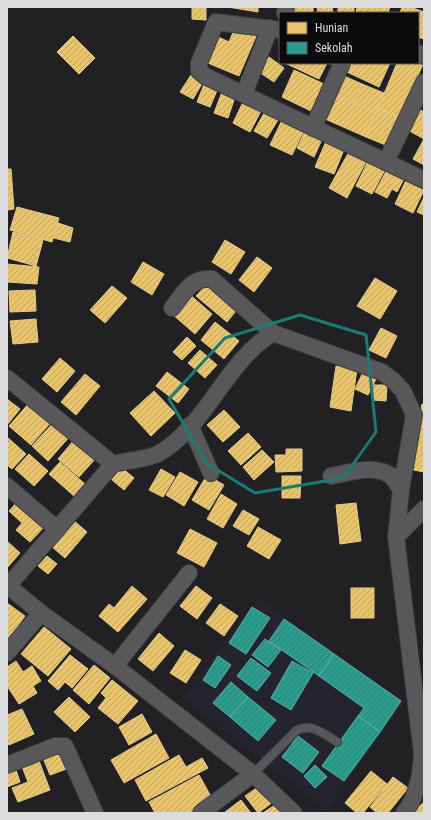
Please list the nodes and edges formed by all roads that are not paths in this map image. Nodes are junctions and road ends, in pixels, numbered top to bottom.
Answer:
1 (277, 29) edge
2 (342, 64) edge
3 (424, 82) edge
4 (244, 94) junction
5 (313, 128) junction
6 (386, 162) junction
7 (424, 180) edge
8 (172, 308) dead end
9 (273, 333) junction
10 (7, 378) edge
11 (190, 425) junction
12 (113, 464) junction
13 (211, 473) dead end
14 (331, 476) dead end
15 (7, 486) edge
16 (401, 490) junction
17 (424, 509) edge
18 (58, 529) junction
19 (396, 537) junction
20 (189, 573) dead end
21 (8, 585) edge
22 (41, 613) junction
23 (7, 653) edge
24 (115, 666) junction
25 (337, 742) dead end
26 (7, 765) edge
27 (253, 774) junction
28 (95, 813) edge
29 (201, 813) edge
30 (294, 813) edge
31 (404, 813) edge

1 - 4 street
1 - 4 street
2 - 5 street
3 - 6 street
4 - 5 street
5 - 6 street
6 - 7 street
8 - 9 street
9 - 11 street
9 - 16 street
10 - 12 street
11 - 12 street
11 - 13 street
12 - 18 street
14 - 16 street
15 - 18 street
16 - 19 street
17 - 19 street
18 - 21 street
19 - 31 street
20 - 24 street
21 - 22 street
22 - 23 street
22 - 24 street
24 - 27 street
25 - 27 lane
26 - 28 street
27 - 29 street
27 - 30 street

